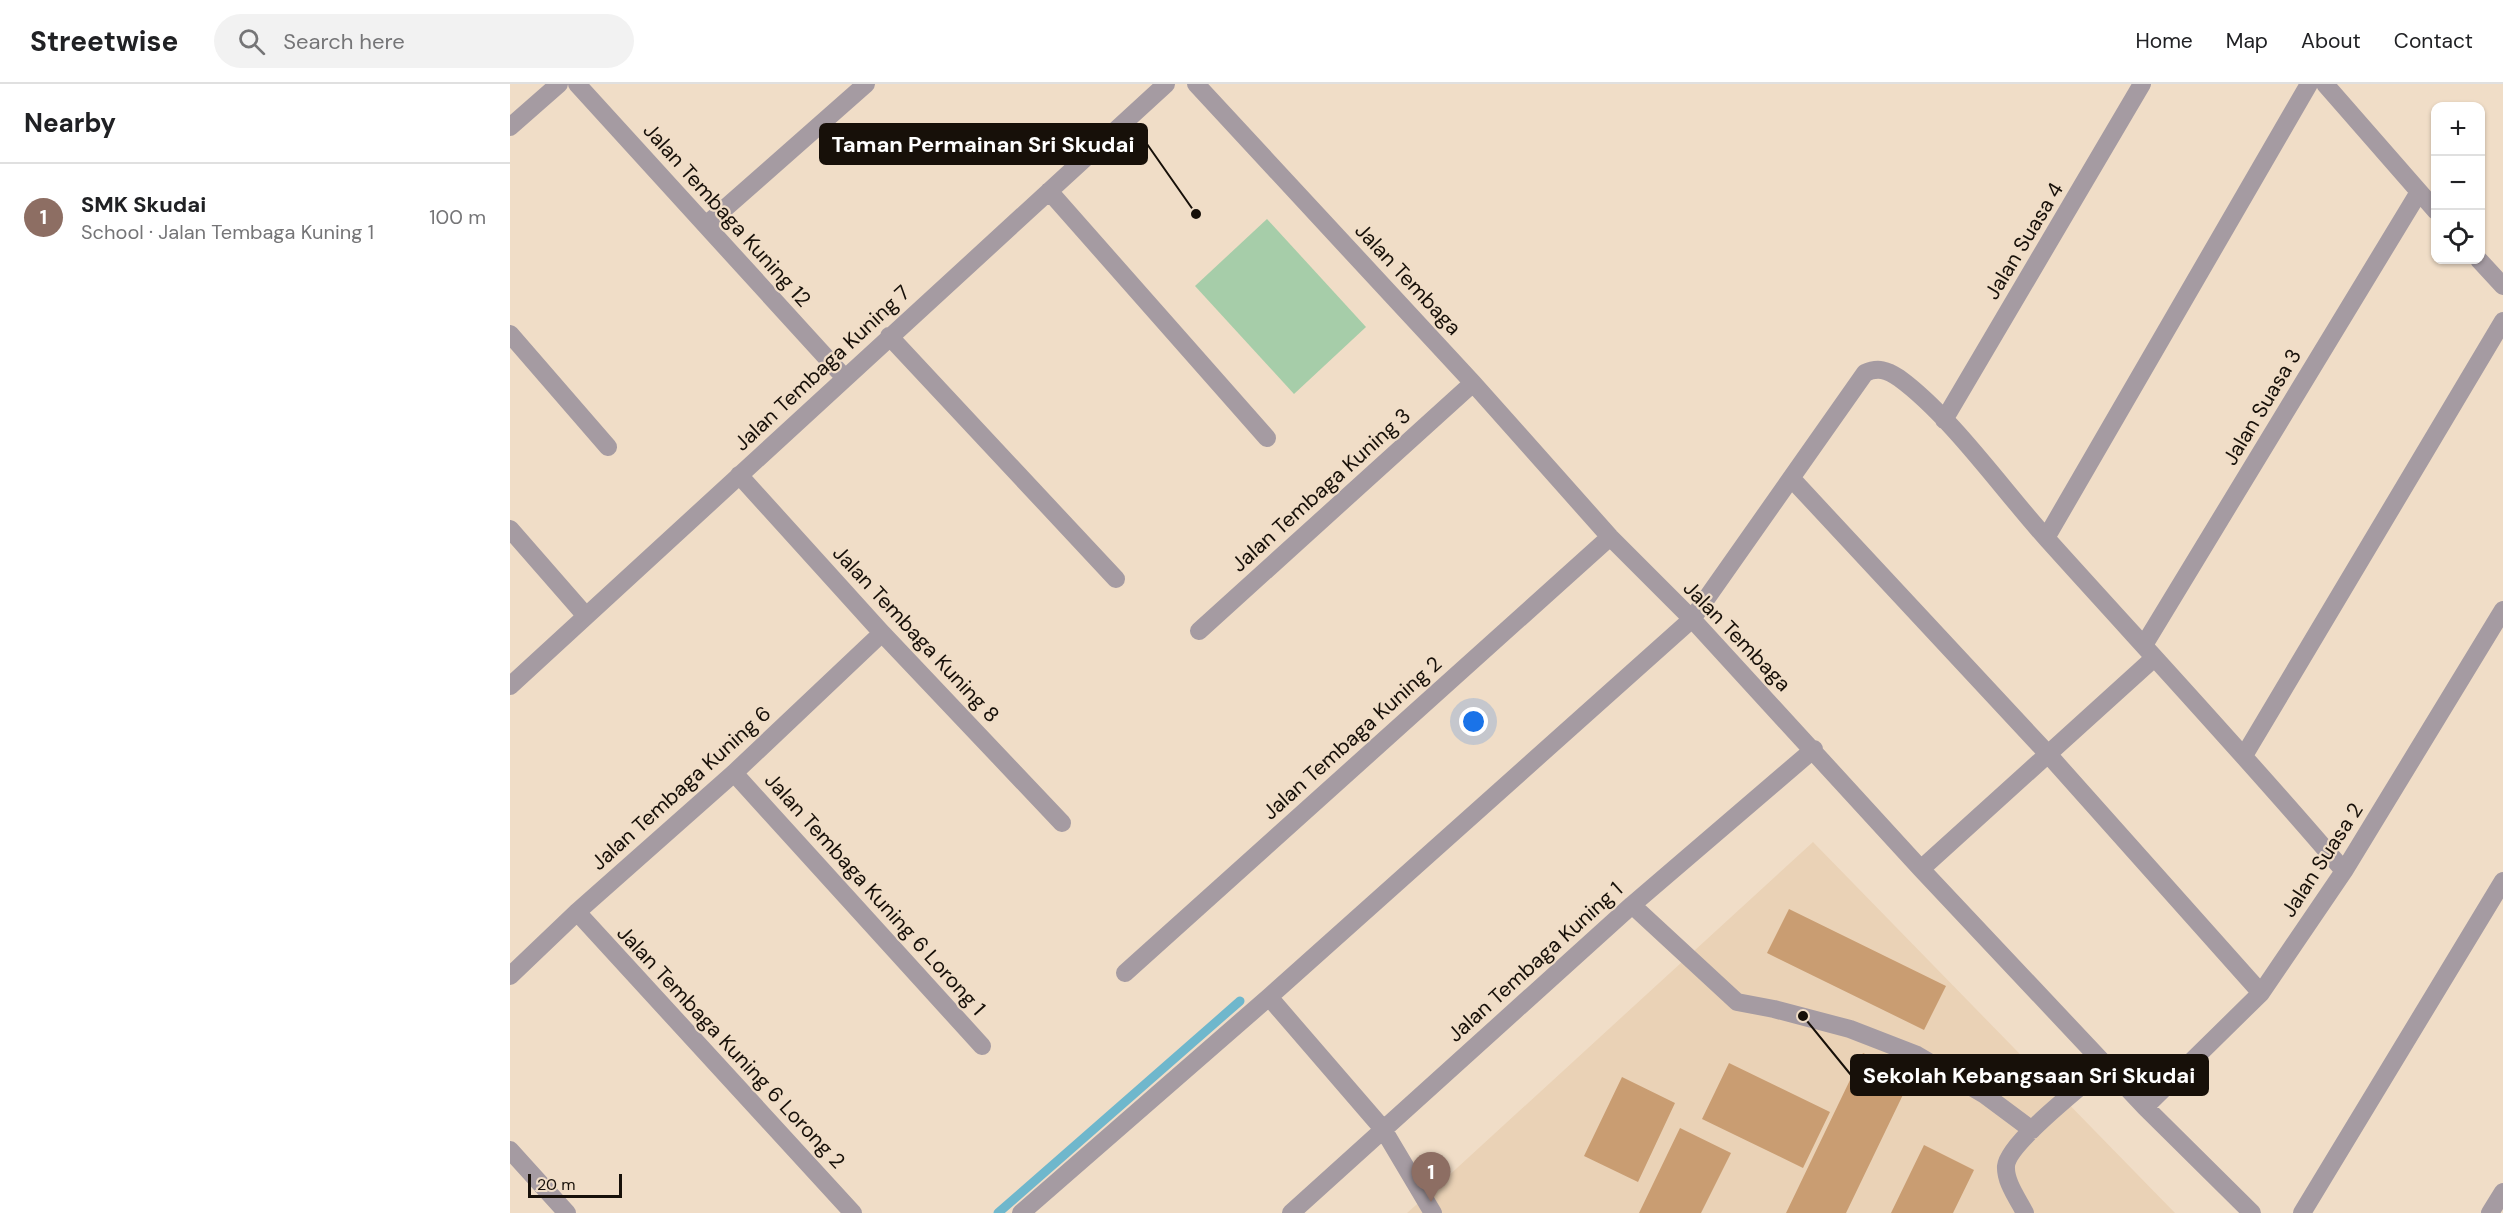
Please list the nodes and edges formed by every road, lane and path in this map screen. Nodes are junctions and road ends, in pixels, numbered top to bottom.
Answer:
1 (559, 84) edge
2 (577, 84) edge
3 (866, 84) edge
4 (1166, 84) edge
5 (1196, 84) edge
6 (2142, 84) edge
7 (2309, 84) edge
8 (2325, 84) edge
9 (510, 126) edge
10 (1049, 191) junction
11 (2419, 192) junction
12 (2435, 210) edge
13 (706, 225) junction
14 (2483, 264) edge
15 (2503, 286) edge
16 (2503, 321) edge
17 (510, 334) edge
18 (889, 336) junction
19 (844, 377) junction
20 (1473, 382) junction
21 (1944, 420) junction
22 (1267, 438) dead end
23 (608, 447) dead end
24 (739, 475) junction
25 (1792, 479) junction
26 (510, 529) edge
27 (1610, 537) junction
28 (2046, 538) junction
29 (1116, 579) dead end
30 (2503, 610) edge
31 (586, 616) junction
32 (1692, 618) junction
33 (1199, 631) dead end
34 (882, 633) junction
35 (2149, 652) junction
36 (510, 686) edge
37 (1814, 749) junction
38 (2047, 753) junction
39 (2245, 754) junction
40 (734, 773) junction
41 (1062, 823) dead end
42 (1921, 869) junction
43 (2344, 871) junction
44 (2503, 881) edge
45 (1632, 904) junction
46 (577, 912) junction
47 (1125, 973) dead end
48 (510, 976) edge
49 (2261, 993) junction
50 (1269, 997) junction
51 (982, 1046) dead end
52 (2106, 1065) junction
53 (2145, 1107) junction
54 (1383, 1129) junction
55 (2032, 1130) junction
56 (510, 1150) edge
57 (2503, 1192) edge
58 (567, 1213) edge
59 (853, 1213) edge
60 (1021, 1213) edge
61 (1291, 1213) edge
62 (1433, 1213) edge
63 (2025, 1213) edge
64 (2252, 1213) edge
65 (2302, 1213) edge
66 (2490, 1213) edge

1 - 9 street
2 - 13 street, Jalan Tembaga Kuning 12
3 - 13 street
4 - 10 street, Jalan Tembaga Kuning 7
5 - 20 street, Jalan Tembaga
6 - 21 street, Jalan Suasa 4
7 - 28 street
8 - 11 street
10 - 18 street, Jalan Tembaga Kuning 7
10 - 22 street
11 - 12 street
11 - 35 street, Jalan Suasa 3
13 - 19 street, Jalan Tembaga Kuning 12
14 - 15 street
16 - 39 street
17 - 23 street
18 - 19 street, Jalan Tembaga Kuning 7
18 - 29 street
19 - 24 street, Jalan Tembaga Kuning 7
20 - 27 street, Jalan Tembaga
20 - 33 street, Jalan Tembaga Kuning 3
21 - 25 street
21 - 28 street
24 - 31 street, Jalan Tembaga Kuning 7
24 - 34 street, Jalan Tembaga Kuning 8
25 - 32 street
25 - 38 street
26 - 31 street
27 - 32 street, Jalan Tembaga
27 - 47 street, Jalan Tembaga Kuning 2
28 - 35 street
30 - 43 street, Jalan Suasa 2
31 - 36 street, Jalan Tembaga Kuning 7
32 - 37 street, Jalan Tembaga
32 - 50 street
34 - 40 street, Jalan Tembaga Kuning 6
34 - 41 street, Jalan Tembaga Kuning 8
35 - 38 street, Jalan Suasa 3
35 - 39 street
37 - 42 street, Jalan Tembaga
37 - 45 street, Jalan Tembaga Kuning 1
38 - 42 street, Jalan Suasa 3
38 - 49 street
39 - 43 street
40 - 46 street, Jalan Tembaga Kuning 6
40 - 51 street, Jalan Tembaga Kuning 6 Lorong 1
42 - 52 street, Jalan Tembaga
43 - 49 street, Jalan Suasa 2
44 - 65 street
45 - 54 street, Jalan Tembaga Kuning 1
45 - 55 street
46 - 48 street, Jalan Tembaga Kuning 6
46 - 59 street, Jalan Tembaga Kuning 6 Lorong 2
49 - 53 street, Jalan Suasa 2
50 - 54 street
50 - 60 street
52 - 53 street, Jalan Tembaga
52 - 55 street
53 - 64 street, Jalan Tembaga
54 - 61 street, Jalan Tembaga Kuning 1
54 - 62 street
55 - 63 street
56 - 58 street
57 - 66 street

